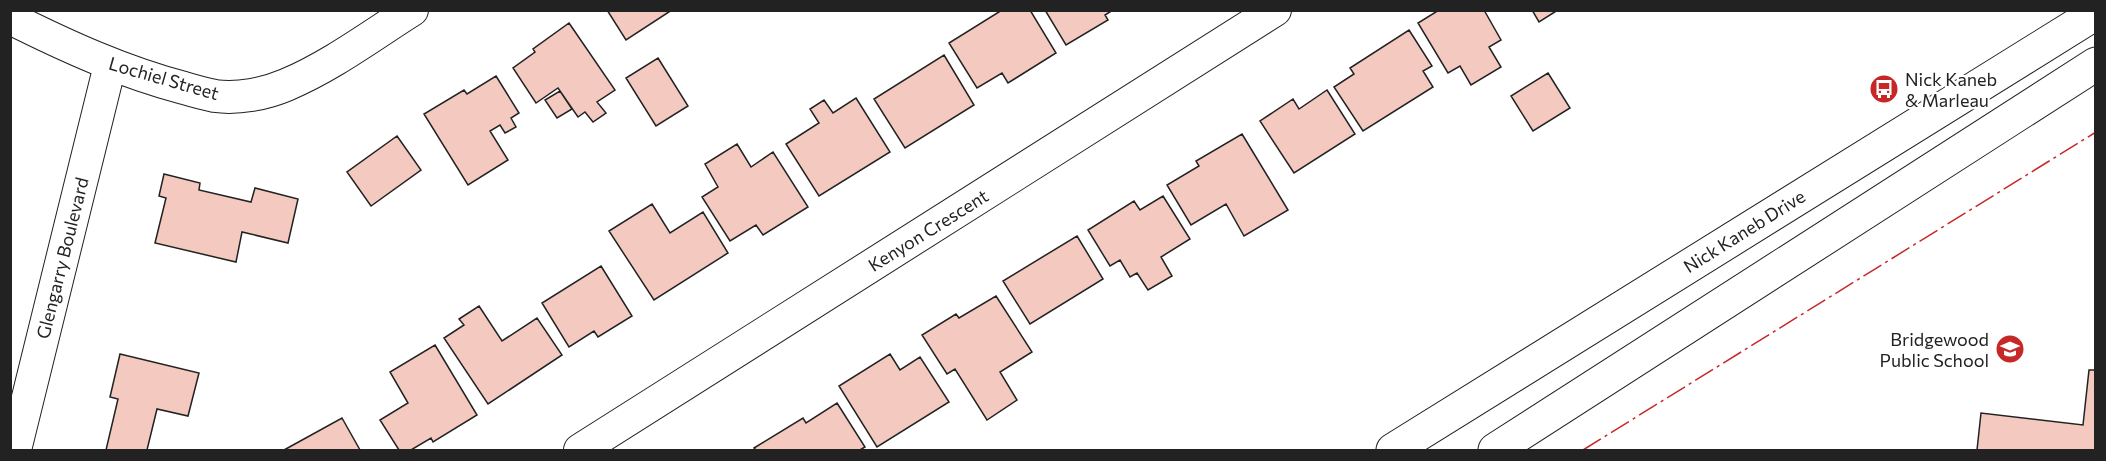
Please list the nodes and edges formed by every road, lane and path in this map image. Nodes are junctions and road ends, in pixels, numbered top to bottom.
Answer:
1 (412, 10) edge
2 (1275, 10) edge
3 (2096, 13) edge
4 (10, 18) edge
5 (2096, 64) edge
6 (110, 65) junction
7 (15, 450) edge
8 (580, 450) edge
9 (1393, 450) edge
10 (1495, 450) edge

1 - 6 street, Lochiel Street
2 - 8 street, Kenyon Crescent
3 - 9 street, Nick Kaneb Drive
4 - 6 street, Lochiel Street
5 - 10 street
6 - 7 street, Glengarry Boulevard

